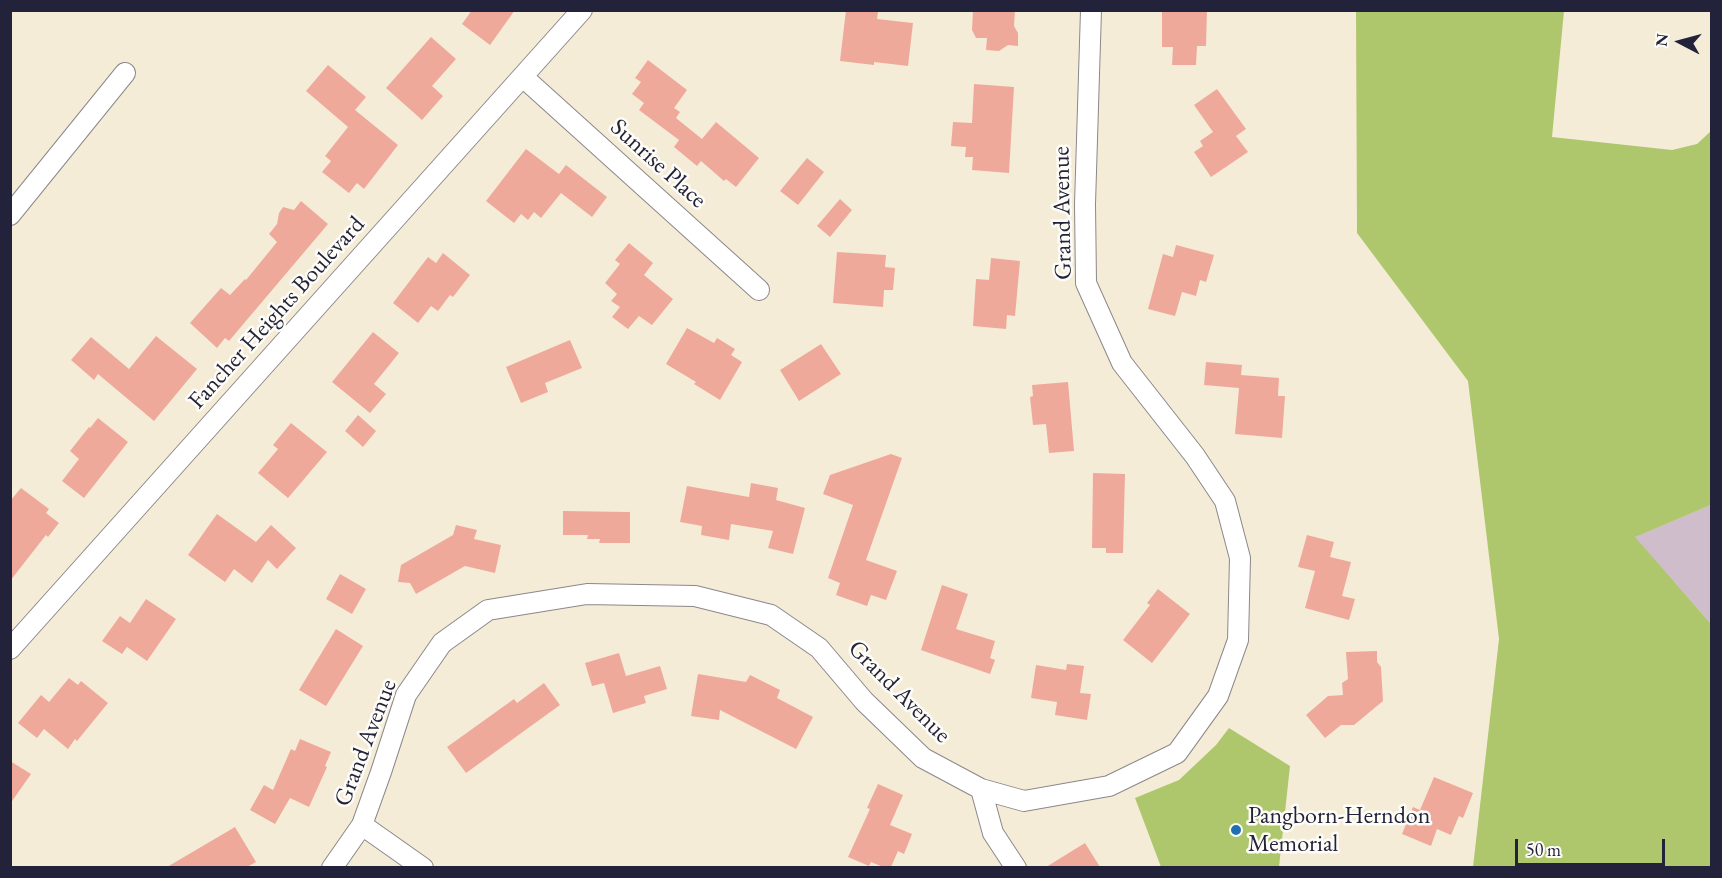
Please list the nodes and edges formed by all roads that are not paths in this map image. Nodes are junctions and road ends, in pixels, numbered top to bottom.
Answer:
1 (582, 10) edge
2 (1091, 10) edge
3 (124, 73) dead end
4 (523, 77) junction
5 (10, 214) edge
6 (759, 290) dead end
7 (10, 649) edge
8 (981, 789) junction
9 (362, 825) junction
10 (332, 867) edge
11 (423, 867) edge
12 (1016, 867) edge

1 - 4 street, Fancher Heights Boulevard
2 - 8 street, Grand Avenue
3 - 5 street
4 - 6 street, Sunrise Place
4 - 7 street, Fancher Heights Boulevard
8 - 9 street, Grand Avenue
8 - 12 street
9 - 10 street, Grand Avenue
9 - 11 street

